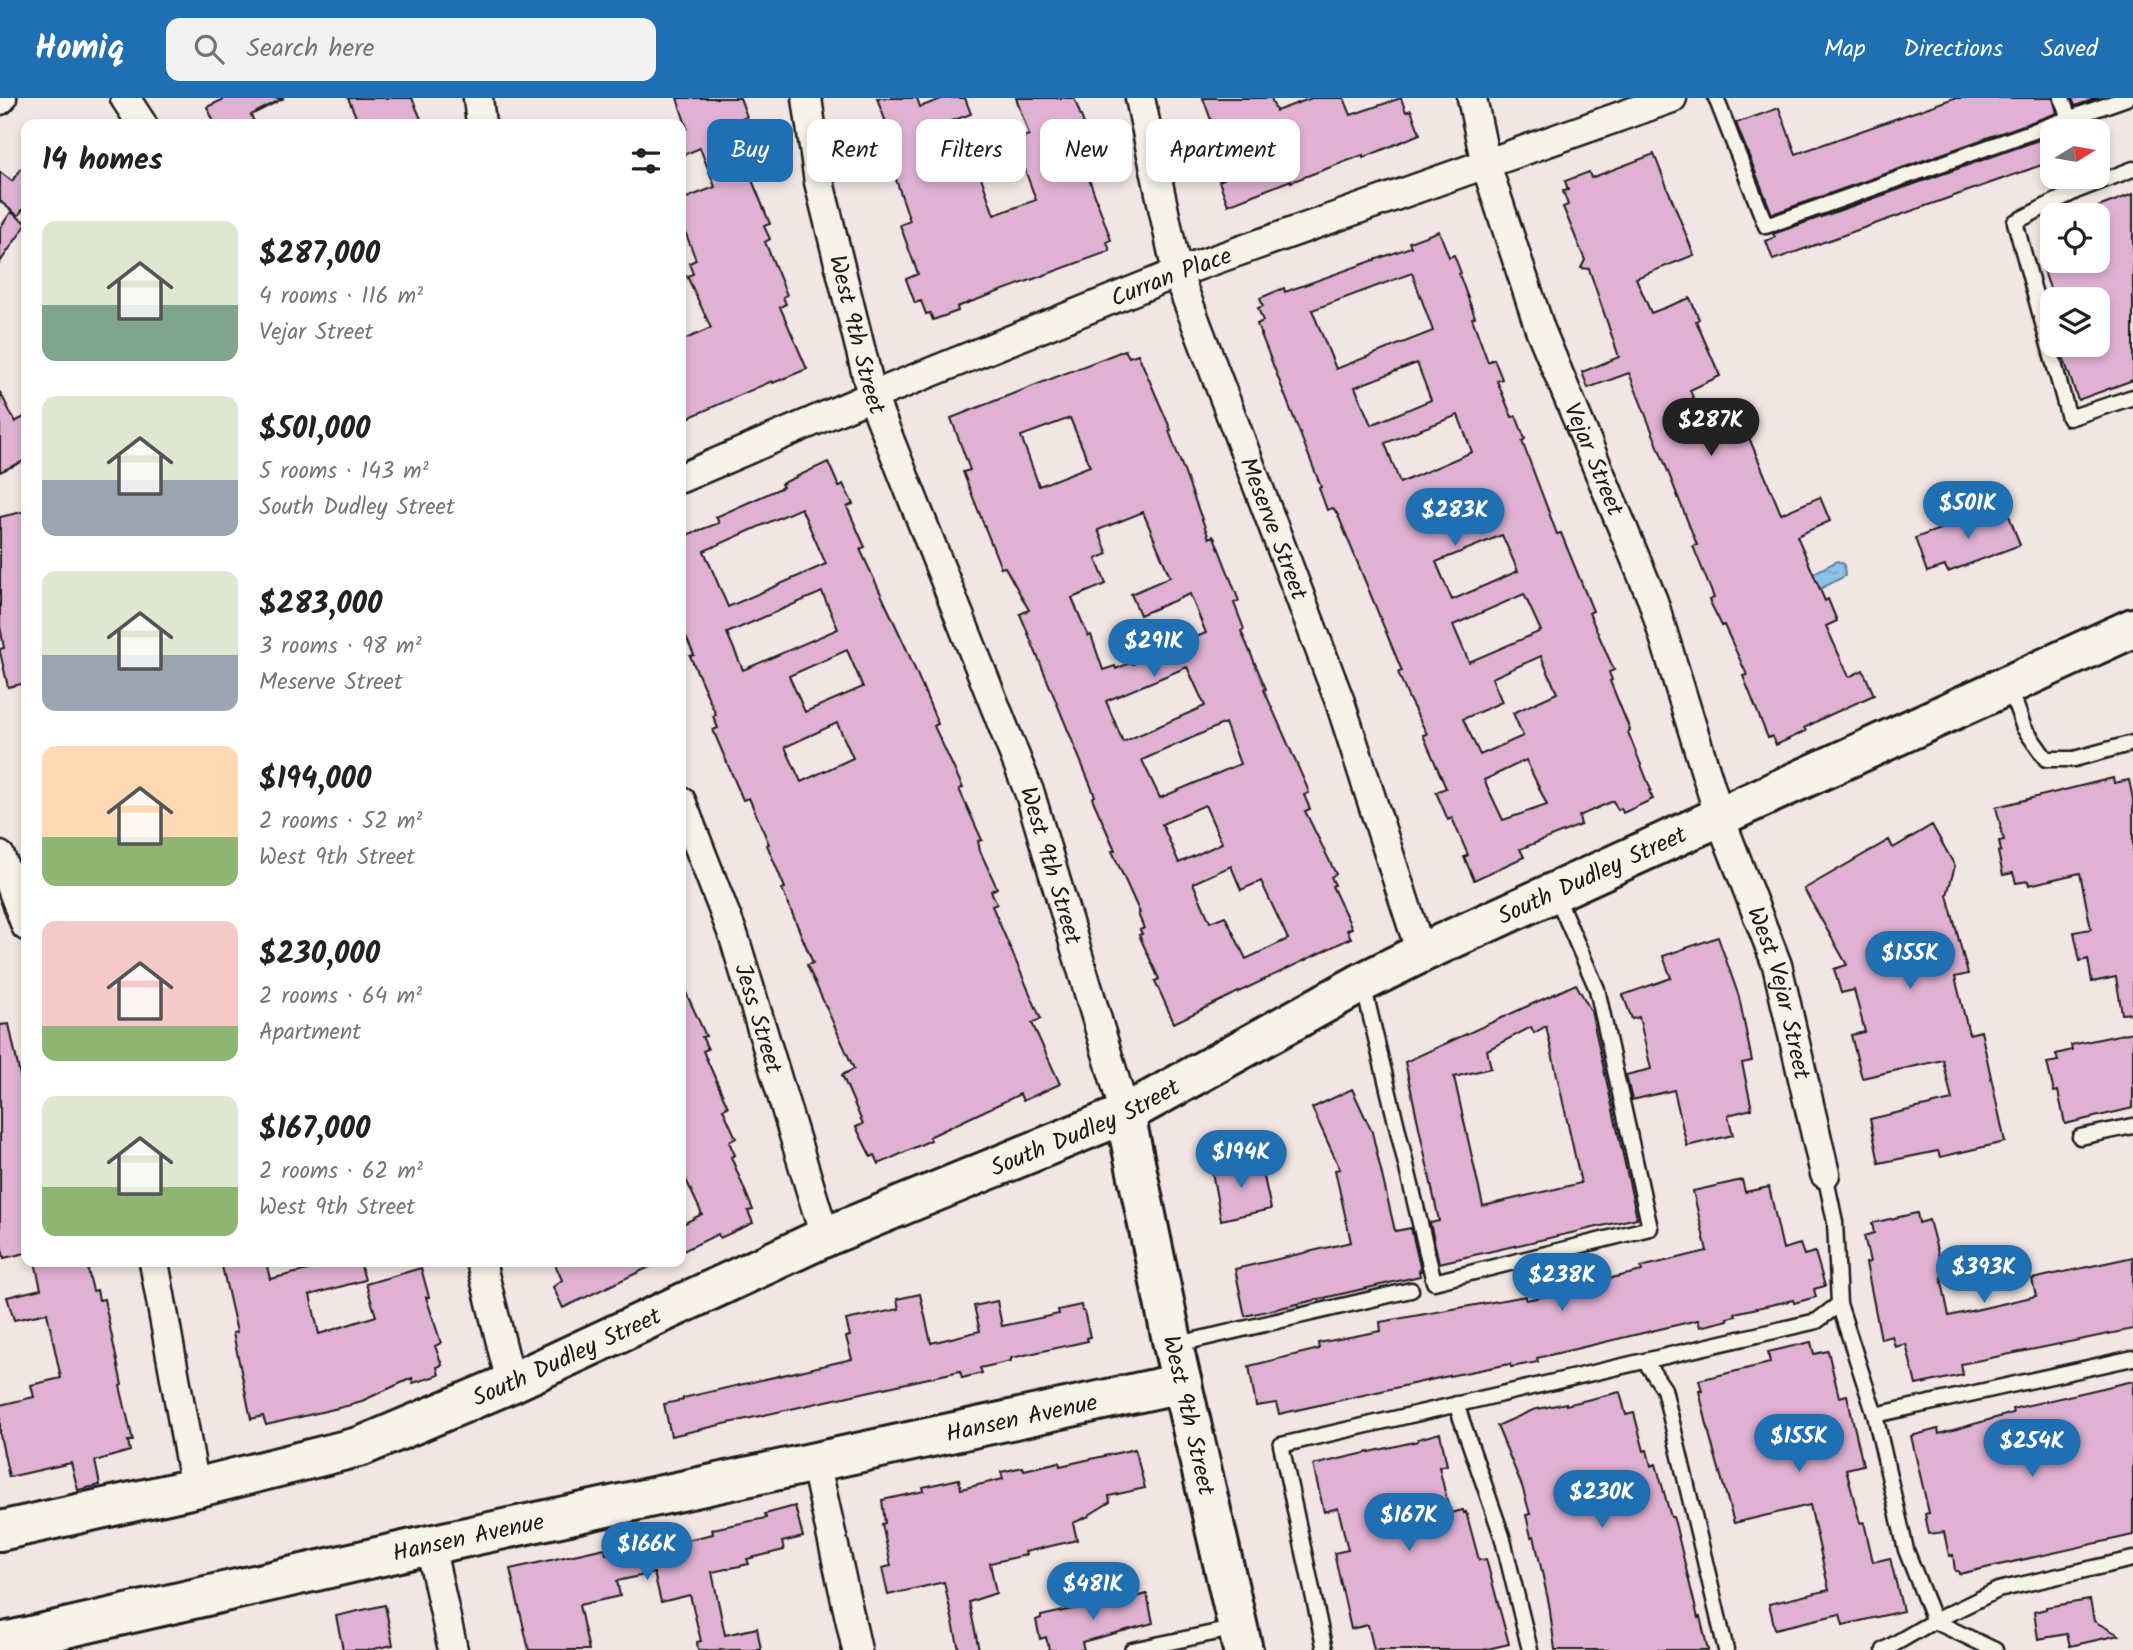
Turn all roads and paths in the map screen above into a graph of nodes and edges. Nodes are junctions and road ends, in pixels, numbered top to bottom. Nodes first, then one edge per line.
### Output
1 (125, 98) edge
2 (478, 98) edge
3 (807, 98) edge
4 (1140, 98) edge
5 (1472, 98) edge
6 (1672, 98) edge
7 (1716, 98) edge
8 (2062, 98) edge
9 (2127, 98) edge
10 (139, 119) edge
11 (480, 119) edge
12 (2069, 119) joint
13 (2040, 129) edge
14 (1486, 165) junction
15 (2133, 169) edge
16 (1177, 273) junction
17 (872, 396) junction
18 (2133, 397) edge
19 (686, 476) edge
20 (2133, 629) edge
21 (2008, 685) junction
22 (2133, 743) edge
23 (686, 814) edge
24 (1720, 818) junction
25 (0, 856) edge
26 (1555, 893) junction
27 (21, 913) edge
28 (1421, 953) junction
29 (1363, 982) junction
30 (1125, 1114) junction
31 (2133, 1126) edge
32 (2080, 1138) dead end
33 (1825, 1174) joint
34 (825, 1237) junction
35 (155, 1267) edge
36 (482, 1267) edge
37 (1411, 1290) dead end
38 (1839, 1304) junction
39 (1173, 1345) junction
40 (2133, 1359) edge
41 (1645, 1361) junction
42 (1182, 1382) junction
43 (511, 1383) junction
44 (1456, 1404) junction
45 (1875, 1415) junction
46 (815, 1461) junction
47 (195, 1488) junction
48 (0, 1531) edge
49 (430, 1545) junction
50 (2133, 1559) edge
51 (1934, 1621) junction
52 (1241, 1639) edge
53 (0, 1643) edge
54 (453, 1650) edge
55 (857, 1650) edge
56 (1132, 1650) edge
57 (1325, 1650) edge
58 (1530, 1650) edge
59 (1726, 1650) edge
60 (1884, 1650) edge
61 (1995, 1650) edge

1 - 10 street
2 - 11 street
3 - 17 street, West 9th Street
4 - 16 street, Meserve Street
5 - 14 street, Vejar Street
6 - 14 street, Curran Place
7 - 13 lane
8 - 12 lane
9 - 12 lane
14 - 16 street, Curran Place
14 - 24 street, Vejar Street
15 - 18 lane
16 - 17 street, Curran Place
16 - 28 street, Meserve Street
17 - 19 street, Curran Place
17 - 30 street, West 9th Street
20 - 21 street, South Dudley Street
21 - 22 lane
21 - 24 street, South Dudley Street
23 - 34 street, Jess Street
24 - 26 street, South Dudley Street
24 - 33 street, West Vejar Street
25 - 27 street
26 - 28 street, South Dudley Street
26 - 29 lane
28 - 29 street, South Dudley Street
29 - 30 street, South Dudley Street
30 - 34 street, South Dudley Street
30 - 39 street, West 9th Street
31 - 32 lane
33 - 38 lane
34 - 43 street, South Dudley Street
35 - 47 street
36 - 43 street
37 - 39 lane
38 - 41 lane
38 - 45 lane
39 - 42 street, West 9th Street
40 - 45 lane
41 - 44 lane
41 - 59 lane
42 - 46 street, Hansen Avenue
42 - 52 street, West 9th Street
43 - 47 street, South Dudley Street
44 - 57 lane
44 - 58 lane
45 - 51 lane
46 - 49 street, Hansen Avenue
46 - 55 street
47 - 48 street, South Dudley Street
49 - 53 street, Hansen Avenue
49 - 54 street
50 - 51 lane
51 - 60 lane
51 - 61 lane
52 - 56 lane

